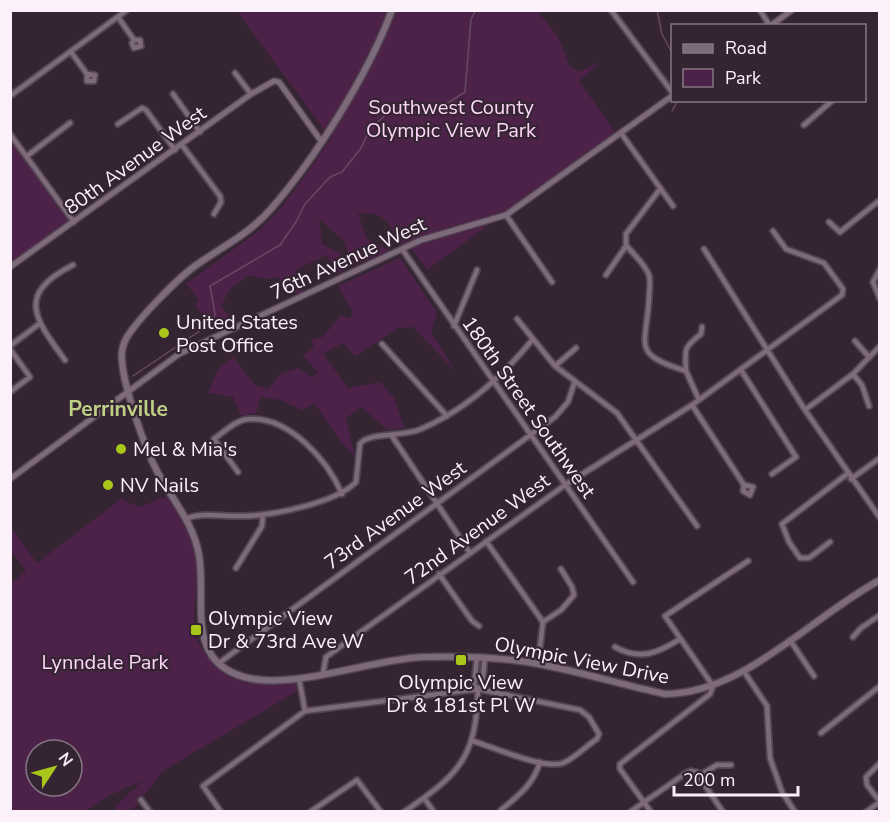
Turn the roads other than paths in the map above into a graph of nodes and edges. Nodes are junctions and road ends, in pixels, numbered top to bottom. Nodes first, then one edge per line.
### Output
1 (127, 10) edge
2 (392, 10) edge
3 (611, 10) edge
4 (760, 10) edge
5 (792, 10) edge
6 (118, 17) junction
7 (769, 24) edge
8 (773, 24) edge
9 (134, 40) dead end
10 (71, 51) junction
11 (235, 73) dead end
12 (87, 74) dead end
13 (250, 93) junction
14 (671, 93) edge
15 (173, 94) dead end
16 (671, 95) edge
17 (10, 96) edge
18 (831, 102) edge
19 (70, 123) dead end
20 (118, 124) dead end
21 (804, 125) dead end
22 (200, 132) junction
23 (621, 133) junction
24 (10, 134) edge
25 (321, 141) junction
26 (182, 145) junction
27 (175, 150) junction
28 (27, 156) junction
29 (660, 189) junction
30 (879, 200) edge
31 (673, 206) dead end
32 (214, 214) dead end
33 (506, 215) junction
34 (74, 222) junction
35 (829, 222) dead end
36 (773, 231) dead end
37 (626, 246) junction
38 (402, 249) junction
39 (704, 249) dead end
40 (73, 265) dead end
41 (10, 267) edge
42 (879, 269) edge
43 (477, 270) dead end
44 (606, 275) dead end
45 (552, 282) dead end
46 (879, 299) edge
47 (517, 319) dead end
48 (39, 324) junction
49 (454, 326) junction
50 (702, 327) dead end
51 (533, 339) junction
52 (855, 340) dead end
53 (382, 344) dead end
54 (879, 346) edge
55 (10, 348) edge
56 (576, 348) dead end
57 (767, 351) junction
58 (868, 357) junction
59 (65, 360) dead end
60 (555, 366) junction
61 (741, 370) junction
62 (686, 371) junction
63 (853, 374) junction
64 (575, 381) junction
65 (493, 383) junction
66 (129, 391) junction
67 (10, 392) edge
68 (699, 400) junction
69 (692, 405) junction
70 (869, 406) dead end
71 (805, 410) junction
72 (447, 416) junction
73 (531, 434) junction
74 (392, 436) junction
75 (637, 441) junction
76 (879, 458) edge
77 (237, 472) dead end
78 (772, 474) dead end
79 (847, 474) junction
80 (10, 479) edge
81 (851, 479) junction
82 (565, 485) junction
83 (744, 485) dead end
84 (342, 494) junction
85 (436, 503) junction
86 (263, 516) junction
87 (187, 518) junction
88 (879, 518) edge
89 (697, 526) dead end
90 (486, 541) junction
91 (830, 542) dead end
92 (470, 553) junction
93 (748, 561) dead end
94 (236, 568) dead end
95 (561, 569) dead end
96 (439, 574) junction
97 (879, 580) edge
98 (633, 582) dead end
99 (879, 615) edge
100 (543, 622) junction
101 (479, 626) dead end
102 (853, 637) dead end
103 (680, 639) junction
104 (790, 640) junction
105 (615, 647) dead end
106 (477, 657) junction
107 (485, 657) junction
108 (219, 663) junction
109 (538, 664) junction
110 (743, 670) junction
111 (323, 673) junction
112 (814, 676) dead end
113 (299, 678) junction
114 (713, 686) junction
115 (879, 686) edge
116 (477, 690) junction
117 (305, 711) junction
118 (821, 733) dead end
119 (473, 741) junction
120 (540, 762) junction
121 (879, 763) edge
122 (731, 765) dead end
123 (696, 772) junction
124 (424, 798) junction
125 (141, 800) dead end
126 (644, 802) junction
127 (879, 802) edge
128 (501, 810) dead end
129 (150, 812) edge
130 (221, 812) edge
131 (310, 812) edge
132 (381, 812) edge
133 (404, 812) edge
134 (434, 812) edge
135 (630, 812) edge
136 (651, 812) edge
137 (723, 812) edge
138 (795, 812) edge
139 (866, 812) edge

1 - 6 street
2 - 25 main road, Olympic View Drive
3 - 14 street
4 - 7 street
5 - 8 street
6 - 9 street
6 - 10 street
10 - 12 street
10 - 17 street
11 - 13 street
13 - 22 street, 80th Avenue West
13 - 25 street, 80th Avenue West
15 - 22 street
16 - 23 street, 76th Avenue West
18 - 21 street
19 - 28 street
20 - 27 street
22 - 26 street, 80th Avenue West
23 - 29 street
23 - 33 street, 76th Avenue West
24 - 28 street
25 - 66 main road, Olympic View Drive
26 - 27 street, 80th Avenue West
26 - 32 street
27 - 34 street, 80th Avenue West
28 - 34 street
29 - 31 street
29 - 37 street
30 - 35 street
33 - 38 street, 76th Avenue West
33 - 45 street
34 - 41 street, 80th Avenue West
36 - 57 street, 72nd Avenue West
37 - 44 street
37 - 62 street
38 - 49 street, 180th Street Southwest
38 - 66 street, 76th Avenue West
39 - 57 street
40 - 48 street
42 - 46 street
43 - 49 street
47 - 51 street
48 - 55 street
48 - 59 street
49 - 65 street, 180th Street Southwest
50 - 62 street
51 - 60 street
51 - 65 street
52 - 58 street
53 - 72 street
54 - 58 street
55 - 67 street
56 - 60 street
57 - 61 street, 72nd Avenue West
57 - 71 street
58 - 63 street
60 - 64 street
61 - 68 street, 72nd Avenue West
61 - 78 street
62 - 68 street
63 - 70 street
63 - 71 street
64 - 73 street, 73rd Avenue West
64 - 75 street
65 - 72 street
65 - 73 street, 180th Street Southwest
66 - 80 street, 76th Avenue West
66 - 87 main road, Olympic View Drive
68 - 69 street, 72nd Avenue West
69 - 75 street, 72nd Avenue West
69 - 83 street
71 - 79 street
72 - 74 street
73 - 82 street, 180th Street Southwest
73 - 85 street, 73rd Avenue West
74 - 84 street
74 - 85 street
75 - 82 street, 72nd Avenue West
75 - 89 street
76 - 81 street
77 - 84 street
79 - 81 street
79 - 91 street
81 - 88 street
82 - 90 street, 72nd Avenue West
82 - 98 street, 180th Street Southwest
84 - 86 street
85 - 92 street
85 - 108 street, 73rd Avenue West
86 - 87 street
86 - 94 street
87 - 108 main road, Olympic View Drive
90 - 92 street, 72nd Avenue West
90 - 100 street
92 - 96 street, 72nd Avenue West
93 - 103 street
95 - 100 street
96 - 101 street
96 - 111 street, 72nd Avenue West
97 - 104 main road, Olympic View Drive
99 - 102 street
100 - 109 street
103 - 105 street
103 - 114 street
104 - 110 main road, Olympic View Drive
104 - 112 street
106 - 107 main road, Olympic View Drive
106 - 111 main road, Olympic View Drive
106 - 116 street
107 - 109 main road, Olympic View Drive
107 - 116 street
108 - 113 main road, Olympic View Drive
109 - 114 main road, Olympic View Drive
110 - 114 main road, Olympic View Drive
110 - 138 street
111 - 113 main road, Olympic View Drive
113 - 117 street
114 - 126 street
115 - 118 street
116 - 117 street
116 - 119 street
116 - 120 street
117 - 130 street
119 - 120 street
119 - 124 street
120 - 128 street
121 - 127 street
122 - 123 street
123 - 126 street
123 - 137 street
124 - 133 street
124 - 134 street
125 - 129 street
126 - 135 street
126 - 136 street
127 - 139 street
131 - 132 street

